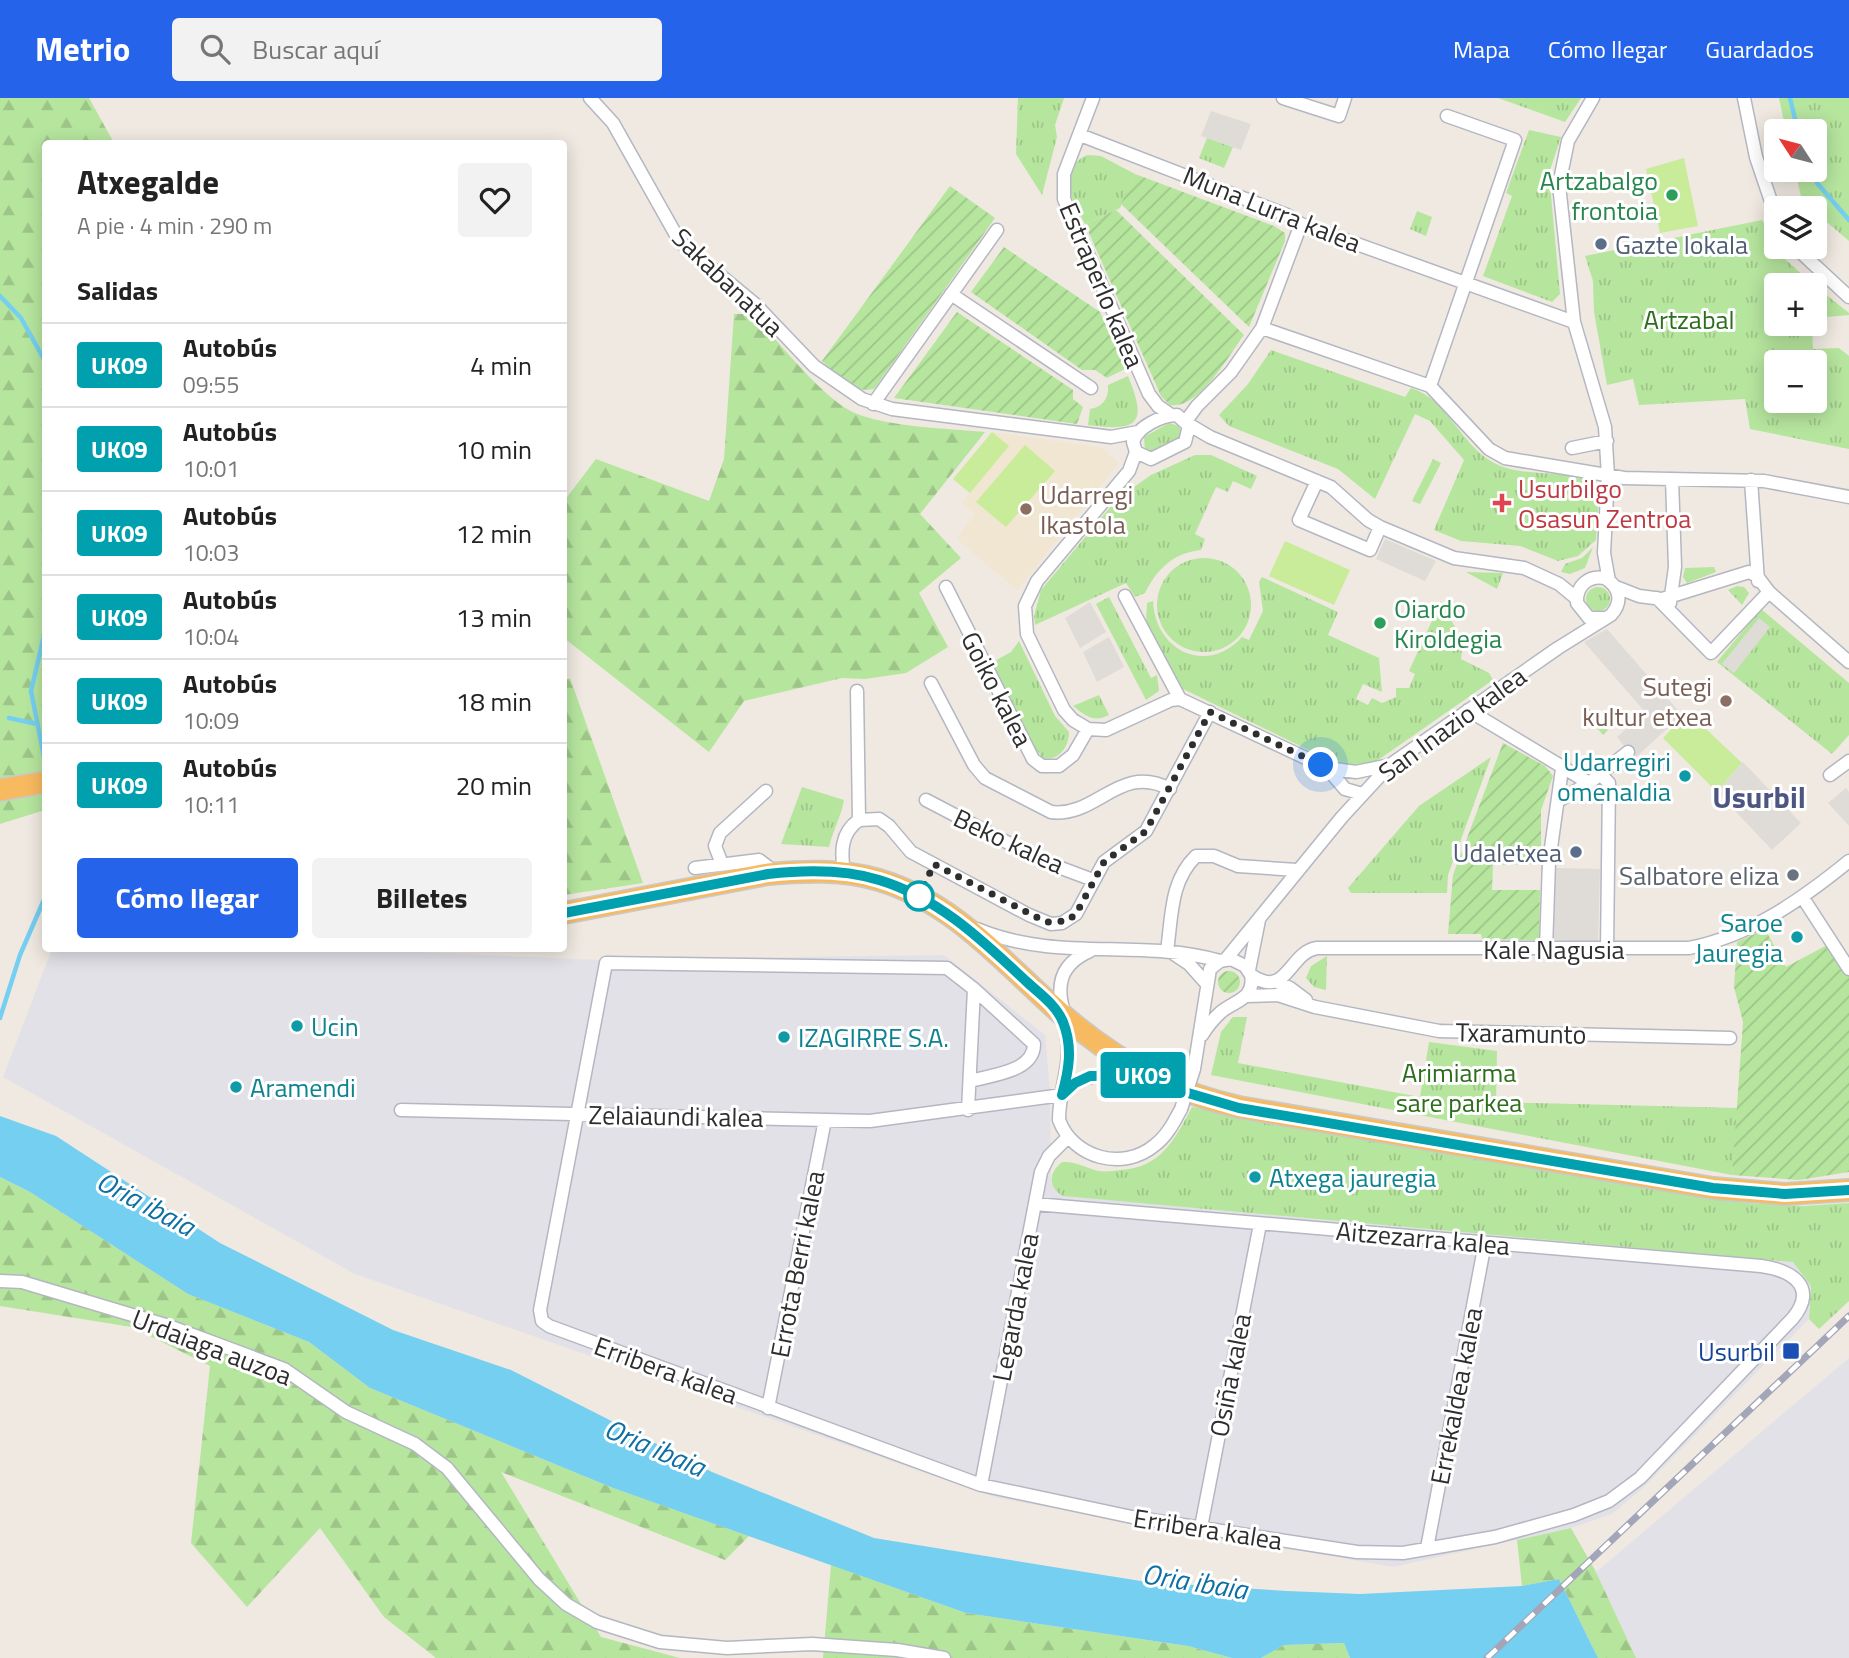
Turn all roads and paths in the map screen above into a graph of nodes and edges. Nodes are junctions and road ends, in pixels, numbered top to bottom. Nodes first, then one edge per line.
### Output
1 (590, 98) edge
2 (1093, 98) edge
3 (1283, 98) edge
4 (1345, 98) edge
5 (1593, 98) edge
6 (1744, 98) edge
7 (1447, 116) dead end
8 (1080, 135) junction
9 (1769, 196) edge
10 (1301, 224) junction
11 (996, 230) dead end
12 (1809, 259) edge
13 (1465, 282) junction
14 (951, 294) junction
15 (1849, 297) edge
16 (1574, 322) junction
17 (1262, 328) junction
18 (1430, 386) junction
19 (1091, 388) dead end
20 (1149, 394) junction
21 (873, 404) junction
22 (1171, 415) junction
23 (1187, 423) junction
24 (1140, 430) junction
25 (1111, 437) junction
26 (1218, 440) junction
27 (1606, 441) junction
28 (1180, 446) junction
29 (1572, 448) dead end
30 (1136, 451) junction
31 (1608, 476) junction
32 (1672, 479) junction
33 (1751, 480) junction
34 (1317, 481) junction
35 (1849, 497) edge
36 (1380, 527) junction
37 (1604, 544) junction
38 (1757, 576) junction
39 (1553, 580) junction
40 (1587, 580) junction
41 (1613, 584) junction
42 (946, 587) dead end
43 (1769, 592) junction
44 (1125, 596) dead end
45 (1577, 602) junction
46 (1667, 602) junction
47 (1757, 606) junction
48 (1605, 618) junction
49 (1558, 648) junction
50 (1849, 662) edge
51 (931, 683) dead end
52 (857, 691) dead end
53 (1180, 699) junction
54 (1468, 710) junction
55 (1210, 712) junction
56 (1088, 729) junction
57 (1628, 752) dead end
58 (1849, 761) edge
59 (1390, 765) junction
60 (1327, 768) junction
61 (1562, 769) junction
62 (1348, 772) junction
63 (1601, 775) junction
64 (1830, 775) dead end
65 (1338, 782) junction
66 (42, 783) edge
67 (1589, 783) junction
68 (1170, 789) junction
69 (0, 790) edge
70 (766, 791) dead end
71 (1362, 794) junction
72 (926, 800) dead end
73 (1558, 801) junction
74 (1342, 817) junction
75 (859, 820) junction
76 (1849, 861) edge
77 (722, 864) junction
78 (695, 868) dead end
79 (1297, 870) junction
80 (776, 873) junction
81 (844, 873) junction
82 (1093, 880) junction
83 (1803, 898) junction
84 (567, 912) edge
85 (1260, 917) junction
86 (958, 921) junction
87 (1671, 935) dead end
88 (1546, 949) junction
89 (1670, 949) junction
90 (1090, 950) junction
91 (1607, 950) junction
92 (1167, 951) junction
93 (1223, 960) junction
94 (1849, 969) edge
95 (1250, 973) junction
96 (1275, 981) junction
97 (1207, 986) junction
98 (974, 989) junction
99 (1247, 996) junction
100 (1231, 1005) junction
101 (1315, 1007) junction
102 (1062, 1014) junction
103 (1202, 1035) junction
104 (1730, 1038) dead end
105 (1146, 1075) junction
106 (970, 1082) junction
107 (1062, 1095) junction
108 (401, 1110) dead end
109 (968, 1110) junction
110 (575, 1114) junction
111 (825, 1120) junction
112 (1067, 1138) junction
113 (1849, 1190) edge
114 (1035, 1204) junction
115 (1260, 1224) junction
116 (1485, 1243) junction
117 (0, 1281) edge
118 (1801, 1290) joint
119 (768, 1408) junction
120 (981, 1485) junction
121 (1201, 1527) junction
122 (1427, 1548) junction
123 (944, 1658) edge

1 - 21 street, Sakabanatua
2 - 8 street, Estraperlo kalea
3 - 4 street
5 - 16 street
6 - 9 street
7 - 13 street
8 - 10 street, Muna Lurra kalea
8 - 20 street, Estraperlo kalea
10 - 13 street, Muna Lurra kalea
10 - 17 street
11 - 14 street
12 - 15 street
13 - 16 street, Muna Lurra kalea
13 - 18 street
14 - 19 street
14 - 21 street
16 - 27 street
17 - 18 street
17 - 23 street
18 - 31 street
20 - 22 street, Estraperlo kalea
20 - 24 street, Estraperlo kalea
21 - 25 street, Sakabanatua
22 - 23 street, Estraperlo kalea
22 - 24 street
23 - 26 street, Estraperlo kalea
23 - 28 street
24 - 25 street
24 - 30 street, Estraperlo kalea
25 - 30 street
26 - 28 street
26 - 34 street, Estraperlo kalea
27 - 29 street
27 - 31 street
28 - 30 street
30 - 56 street, Estraperlo kalea
31 - 32 street
31 - 37 street
32 - 33 street
32 - 46 street
33 - 35 street
33 - 38 street
34 - 36 street, Estraperlo kalea
34 - 36 street
36 - 39 street, Estraperlo kalea
37 - 40 street
37 - 41 street
38 - 43 street
38 - 46 street
38 - 47 street
39 - 40 street
39 - 45 street
40 - 41 street
40 - 45 street
41 - 46 street
41 - 48 street
42 - 56 street, Goiko kalea
43 - 47 street
43 - 50 street
44 - 53 street
45 - 48 street
45 - 49 street, San Inazio kalea
46 - 47 street
48 - 49 street, San Inazio kalea
49 - 54 street, San Inazio kalea
51 - 68 street
52 - 75 street
53 - 55 street
53 - 56 street
54 - 59 street, San Inazio kalea
54 - 61 street
55 - 60 street
55 - 68 street
57 - 63 street
58 - 64 street
59 - 62 street
59 - 71 street, San Inazio kalea
60 - 62 street
60 - 65 street
61 - 67 street
61 - 73 street
62 - 71 street
63 - 67 street
63 - 91 street
65 - 71 street
65 - 74 street
66 - 69 highway
67 - 73 street
68 - 82 street
70 - 77 street
71 - 74 street, San Inazio kalea
72 - 82 street, Beko kalea
73 - 88 street
74 - 79 street, San Inazio kalea
75 - 81 street
75 - 82 street
76 - 83 street, Kale Nagusia
77 - 78 street
77 - 80 street
79 - 85 street, San Inazio kalea
79 - 92 street
80 - 81 highway
80 - 84 highway
81 - 86 highway
83 - 89 street, Kale Nagusia
83 - 94 street
85 - 93 street, San Inazio kalea
85 - 95 street, San Inazio kalea
86 - 90 street
86 - 102 highway
87 - 89 street
88 - 91 street, Kale Nagusia
88 - 96 street, Kale Nagusia
89 - 91 street, Kale Nagusia
90 - 92 street
90 - 102 street
92 - 93 street
92 - 97 street
93 - 95 street
93 - 97 street
95 - 96 street
95 - 99 street
96 - 101 street, Txaramunto
97 - 100 street
97 - 103 street
98 - 106 street
98 - 106 street, Zelaiaundi kalea
98 - 110 street, Zelaiaundi kalea
99 - 100 street
99 - 101 street, Txaramunto
100 - 103 street
101 - 104 street, Txaramunto
102 - 105 highway
102 - 107 street
103 - 112 street, bridge
105 - 107 street
105 - 113 highway
106 - 109 street
107 - 109 street, Zelaiaundi kalea
107 - 112 street
108 - 110 street
109 - 111 street, Zelaiaundi kalea
110 - 111 street, Zelaiaundi kalea
110 - 119 street, Erribera kalea
111 - 119 street, Errota Berri kalea
112 - 114 street, Legarda kalea
114 - 115 street, Aitzezarra kalea
114 - 120 street, Legarda kalea
115 - 116 street, Aitzezarra kalea
115 - 121 street, Osiña kalea
116 - 118 street, Aitzezarra kalea
116 - 122 street, Errekaldea kalea
117 - 123 street, Urdaiaga auzoa
118 - 122 street, Erribera kalea
119 - 120 street, Erribera kalea
120 - 121 street, Erribera kalea
121 - 122 street, Erribera kalea

